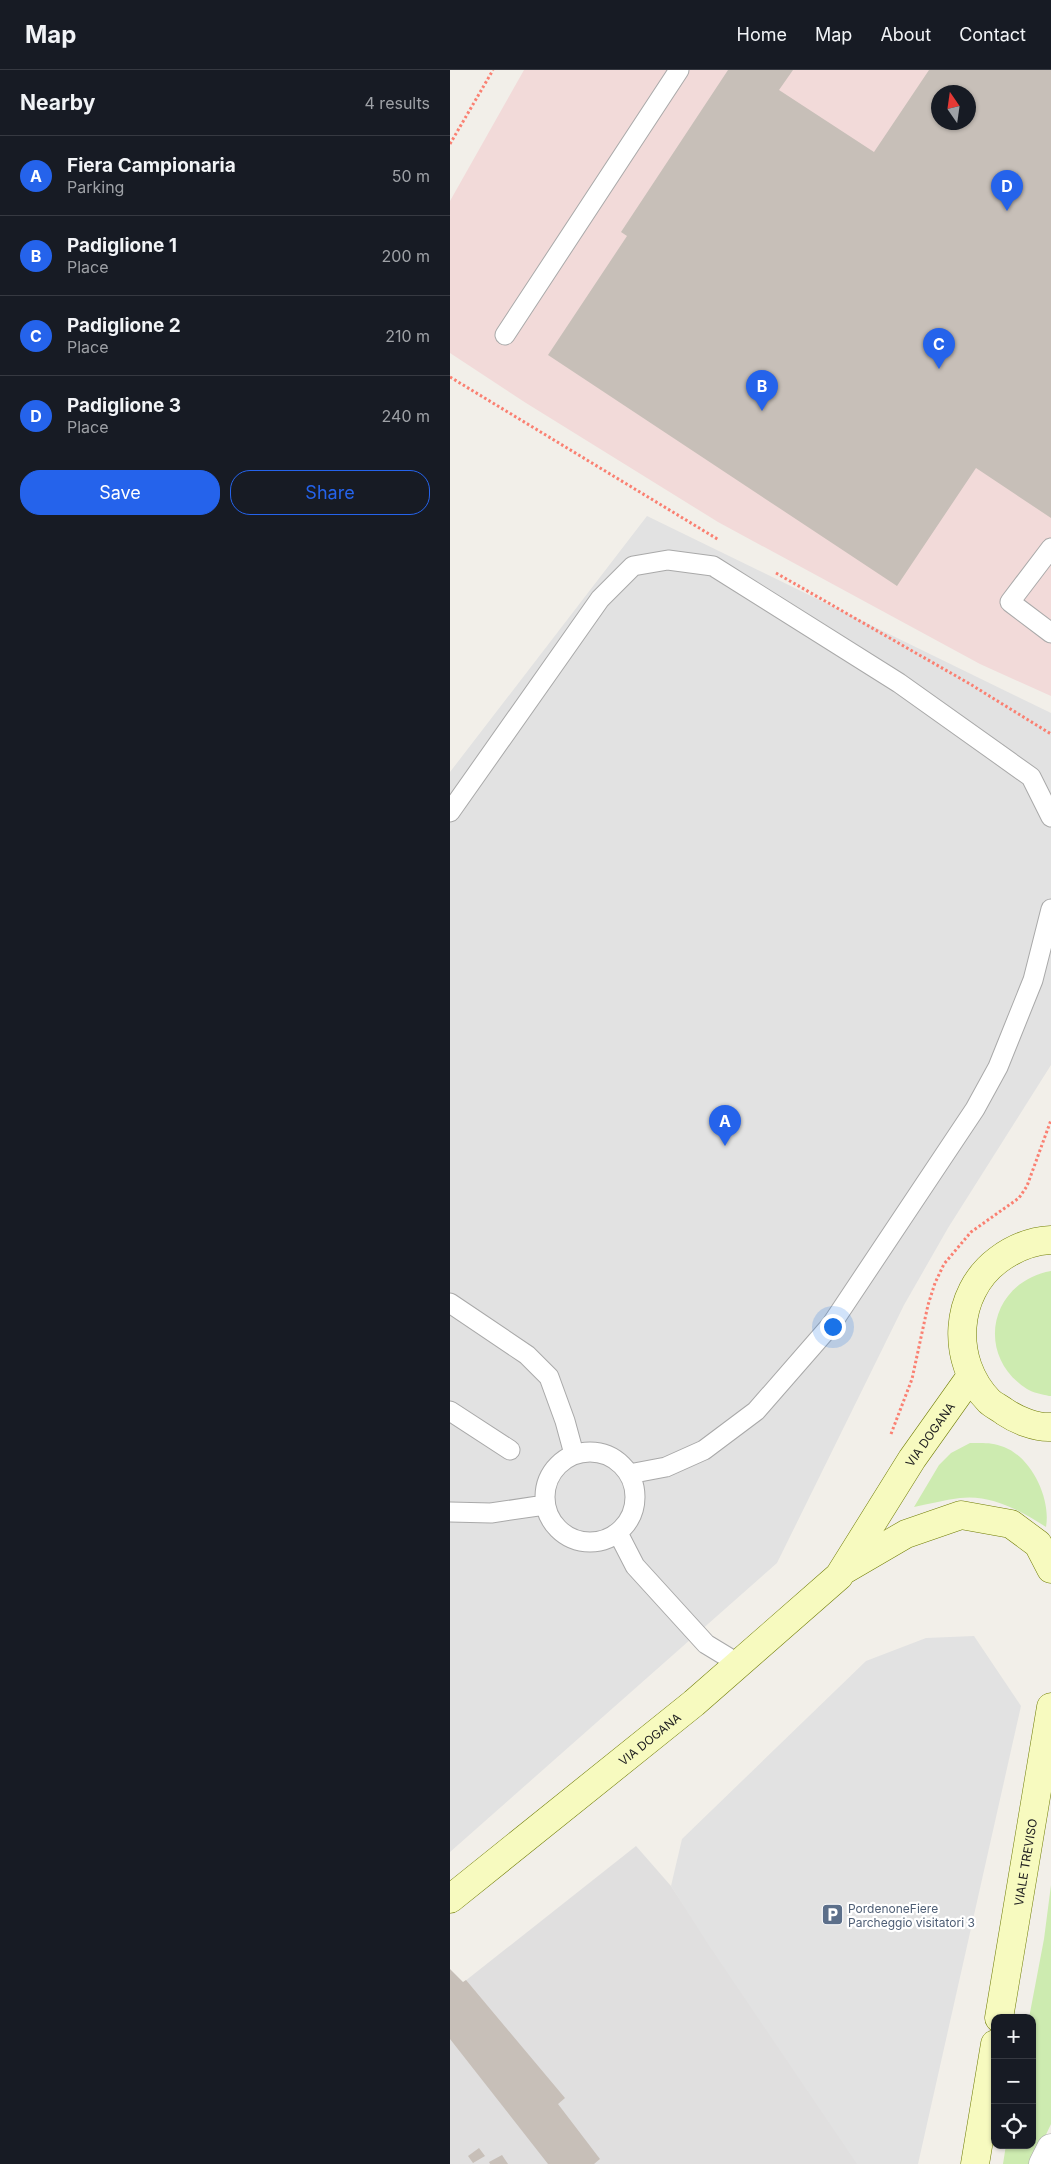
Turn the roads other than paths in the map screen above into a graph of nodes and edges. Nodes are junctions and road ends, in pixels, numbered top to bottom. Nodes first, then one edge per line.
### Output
1 (679, 70) edge
2 (505, 334) dead end
3 (1051, 548) edge
4 (1051, 633) edge
5 (450, 812) edge
6 (1051, 817) edge
7 (1051, 909) edge
8 (1051, 1240) edge
9 (450, 1303) edge
10 (971, 1376) junction
11 (450, 1411) edge
12 (1051, 1427) edge
13 (510, 1450) dead end
14 (574, 1454) junction
15 (629, 1474) junction
16 (545, 1505) junction
17 (450, 1512) edge
18 (618, 1533) junction
19 (1051, 1569) edge
20 (842, 1571) junction
21 (739, 1664) junction
22 (1051, 1707) edge
23 (450, 1899) edge
24 (1000, 2014) edge
25 (992, 2059) edge
26 (1051, 2148) edge
27 (975, 2164) edge
28 (1043, 2164) edge

1 - 2 lane
3 - 4 lane
5 - 6 lane
7 - 15 lane
8 - 10 street
9 - 14 lane
10 - 12 street
10 - 20 street, VIA DOGANA
11 - 13 lane
14 - 15 lane
14 - 16 lane
15 - 18 lane
16 - 17 lane
16 - 18 lane
18 - 21 lane
19 - 20 street, VIA DOGANA
20 - 21 street, VIA DOGANA
21 - 23 street, VIA DOGANA
22 - 24 street, VIALE TREVISO
25 - 27 street
26 - 28 street

